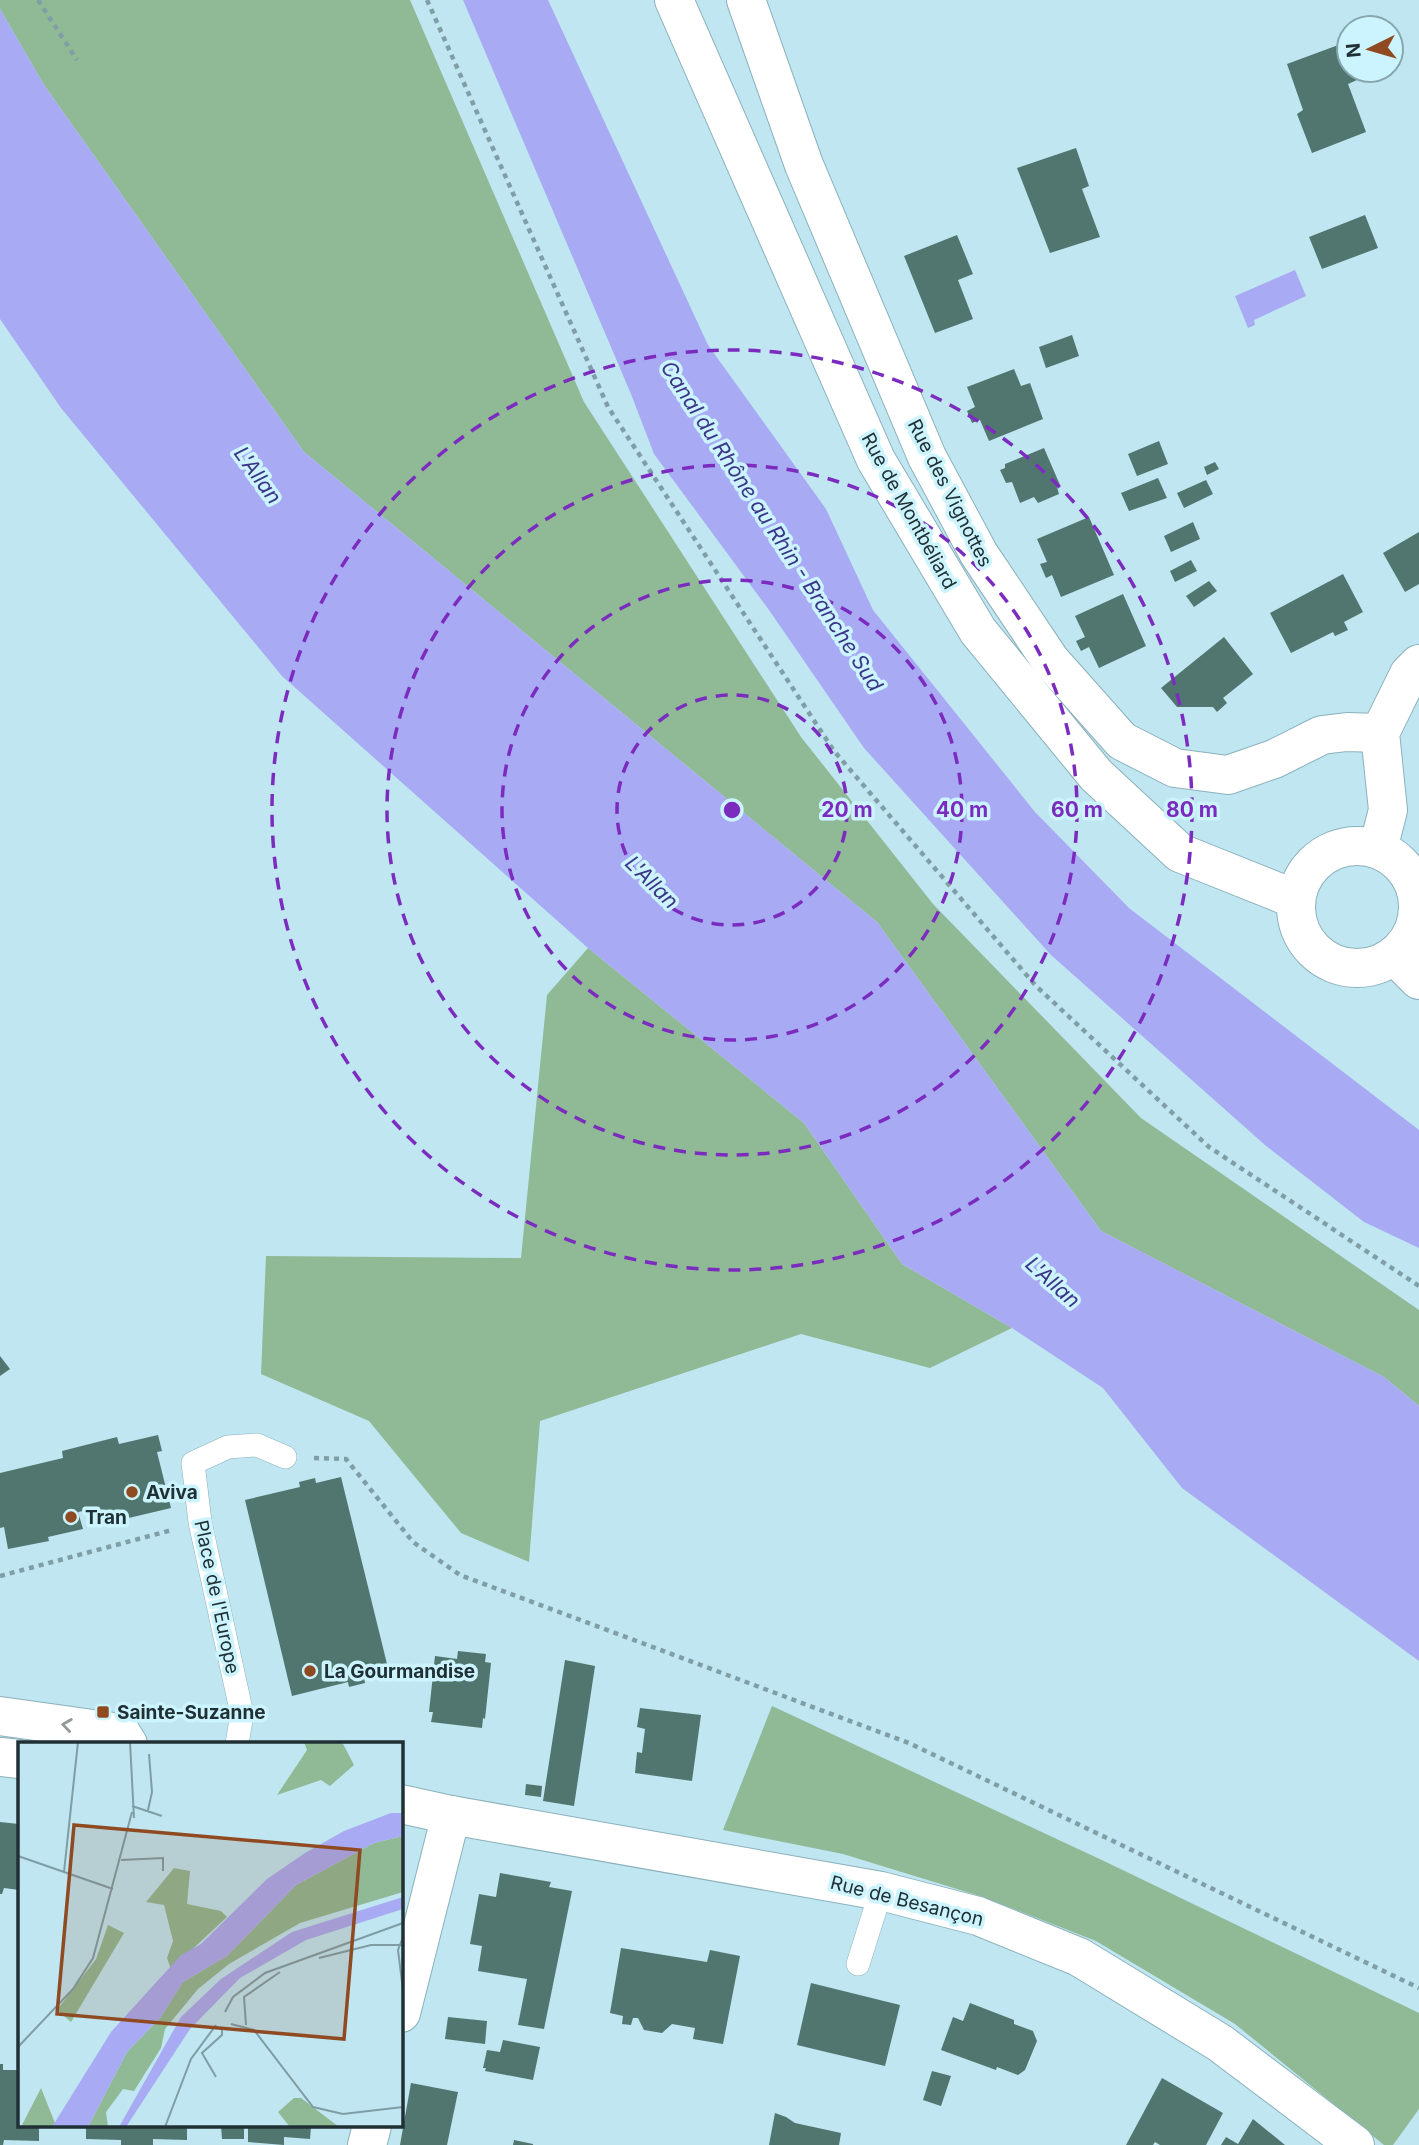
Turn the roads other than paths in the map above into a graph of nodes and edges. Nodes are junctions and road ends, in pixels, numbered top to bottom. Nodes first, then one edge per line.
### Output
1 (674, 0) edge
2 (746, 0) edge
3 (1419, 664) edge
4 (1380, 733) junction
5 (1378, 849) junction
6 (1296, 899) junction
7 (1419, 910) edge
8 (1407, 968) edge
9 (285, 1457) road end
10 (0, 1716) edge
11 (127, 1742) edge
12 (237, 1742) edge
13 (0, 1756) edge
14 (18, 1759) edge
15 (402, 1804) edge
16 (451, 1815) junction
17 (881, 1891) junction
18 (858, 1964) dead end
19 (402, 2009) edge
20 (1355, 2145) edge

1 - 6 main road, Rue de Montbéliard
2 - 4 main road, Rue des Vignottes
3 - 4 main road
4 - 5 main road
5 - 6 main road
5 - 7 main road
6 - 8 main road
7 - 8 main road
9 - 12 lane, Place de l'Europe
11 -> 10 main road
13 - 14 main road
15 - 16 main road, Rue de Besançon
16 - 17 main road, Rue de Besançon
16 - 19 main road
17 - 18 lane
17 - 20 main road, Rue de Besançon

